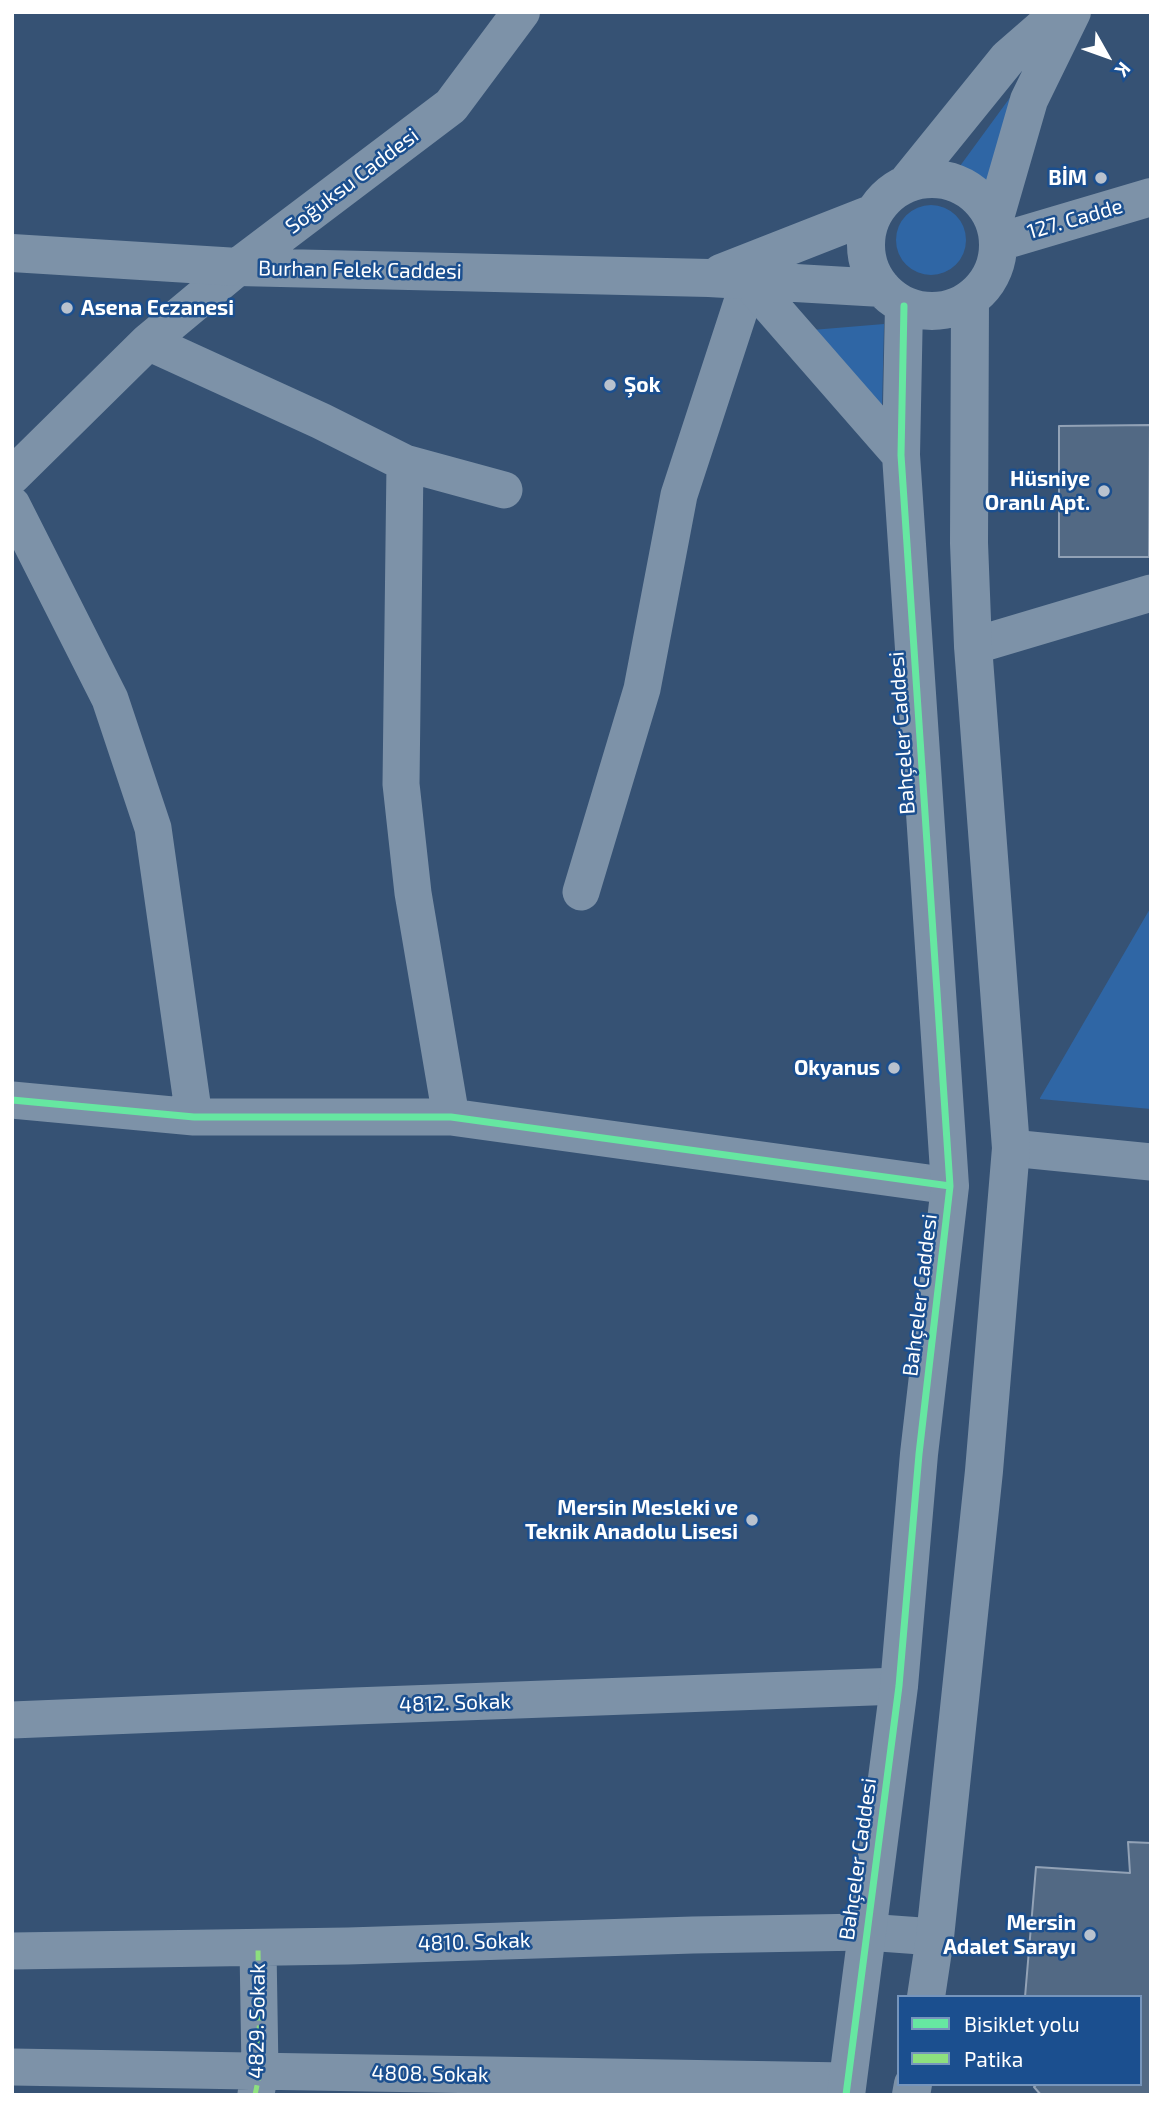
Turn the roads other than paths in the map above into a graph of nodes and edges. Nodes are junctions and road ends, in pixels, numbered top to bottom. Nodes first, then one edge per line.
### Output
1 (521, 12) edge
2 (1061, 12) edge
3 (1072, 12) edge
4 (906, 184) junction
5 (1151, 197) edge
6 (874, 213) junction
7 (996, 231) junction
8 (12, 253) edge
9 (238, 267) junction
10 (709, 278) junction
11 (749, 281) junction
12 (893, 297) junction
13 (970, 300) junction
14 (148, 342) junction
15 (901, 455) junction
16 (405, 463) junction
17 (12, 476) edge
18 (504, 490) dead end
19 (12, 505) edge
20 (1151, 593) edge
21 (973, 646) junction
22 (581, 892) dead end
23 (12, 1100) edge
24 (194, 1117) junction
25 (451, 1117) junction
26 (1011, 1148) junction
27 (1151, 1162) edge
28 (950, 1186) junction
29 (899, 1686) junction
30 (12, 1720) edge
31 (866, 1931) junction
32 (935, 1937) junction
33 (258, 1948) junction
34 (12, 1951) edge
35 (926, 1995) edge
36 (12, 2067) edge
37 (258, 2083) edge
38 (847, 2088) edge

1 - 9 street, Soğuksu Caddesi
2 - 4 street
3 - 7 street
4 - 6 street
4 - 7 street
5 - 7 street, 127. Cadde
6 - 10 street
6 - 12 street
7 - 13 street
8 - 9 street, Burhan Felek Caddesi
9 - 10 street, Burhan Felek Caddesi
9 - 14 street, Soğuksu Caddesi
10 - 11 street, Burhan Felek Caddesi
11 - 12 street, Burhan Felek Caddesi
11 - 15 street
11 - 22 street
12 - 13 street
12 - 15 street, Bahçeler Caddesi
13 - 21 street
14 - 16 street
14 - 17 street, Soğuksu Caddesi
15 - 28 street, Bahçeler Caddesi
16 - 18 street
16 - 25 street
19 - 24 street
20 - 21 street
21 - 26 street
23 - 24 street
24 - 25 street
25 - 28 street
26 - 27 street
26 - 32 street
28 - 29 street, Bahçeler Caddesi
29 - 30 street, 4812. Sokak
29 - 31 street, Bahçeler Caddesi
31 - 32 street, 4810. Sokak
31 - 33 street, 4810. Sokak
31 - 38 street, Bahçeler Caddesi
32 - 35 street
33 - 34 street, 4810. Sokak
33 - 37 street, 4829. Sokak
36 - 37 street, 4808. Sokak
37 - 38 street, 4808. Sokak

